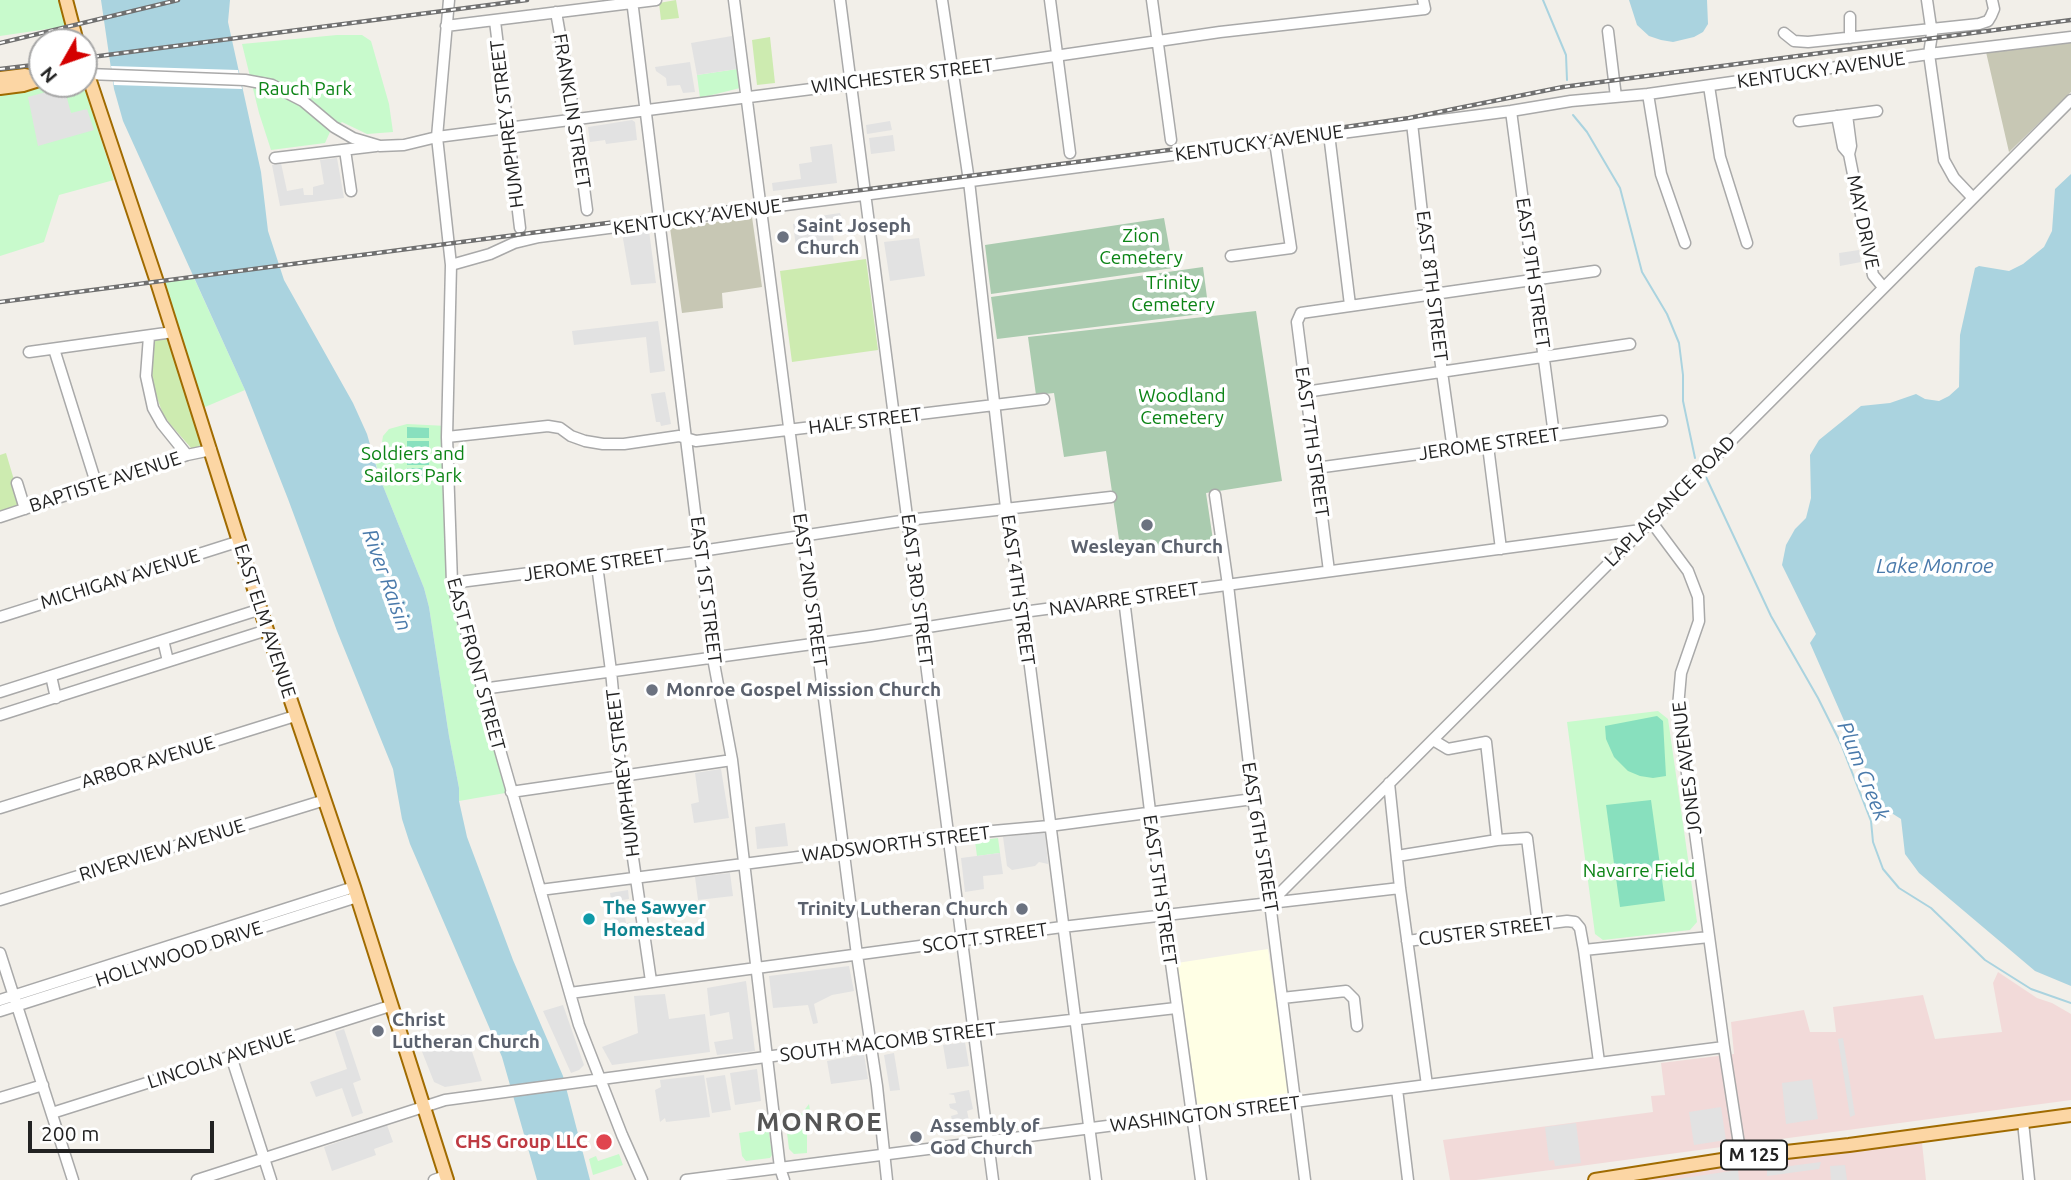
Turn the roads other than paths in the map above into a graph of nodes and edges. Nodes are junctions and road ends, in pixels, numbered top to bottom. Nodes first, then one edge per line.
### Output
1 (66, 0) edge
2 (449, 0) edge
3 (656, 0) edge
4 (734, 0) edge
5 (840, 0) edge
6 (942, 0) edge
7 (1050, 0) edge
8 (1152, 0) edge
9 (1927, 0) edge
10 (1992, 0) edge
11 (632, 1) edge
12 (1424, 5) edge
13 (556, 12) junction
14 (1850, 17) dead end
15 (495, 21) junction
16 (446, 26) junction
17 (73, 28) edge
18 (1932, 29) junction
19 (1608, 31) dead end
20 (1784, 33) dead end
21 (2071, 37) edge
22 (1850, 38) junction
23 (1156, 41) junction
24 (1930, 54) junction
25 (1056, 56) junction
26 (952, 71) junction
27 (98, 74) edge
28 (28, 76) edge
29 (0, 78) edge
30 (28, 83) edge
31 (852, 83) junction
32 (1709, 86) junction
33 (0, 88) edge
34 (1648, 94) junction
35 (747, 96) junction
36 (1616, 97) junction
37 (94, 98) edge
38 (2071, 100) edge
39 (645, 111) junction
40 (1511, 111) junction
41 (1877, 111) dead end
42 (1842, 115) junction
43 (575, 120) junction
44 (1799, 121) dead end
45 (1412, 123) junction
46 (506, 129) junction
47 (1329, 134) junction
48 (437, 137) junction
49 (1171, 140) dead end
50 (1275, 142) junction
51 (380, 146) junction
52 (345, 149) junction
53 (1070, 153) dead end
54 (275, 158) dead end
55 (969, 181) junction
56 (351, 191) dead end
57 (865, 195) junction
58 (1972, 197) junction
59 (762, 208) junction
60 (587, 210) dead end
61 (660, 222) junction
62 (520, 228) dead end
63 (1685, 243) dead end
64 (1747, 243) dead end
65 (1231, 256) dead end
66 (451, 265) junction
67 (1595, 271) dead end
68 (1534, 280) junction
69 (1883, 287) junction
70 (1431, 294) junction
71 (1350, 305) junction
72 (173, 332) junction
73 (149, 336) junction
74 (1630, 344) dead end
75 (54, 349) junction
76 (29, 352) dead end
77 (1544, 356) junction
78 (1442, 372) junction
79 (1305, 391) junction
80 (1044, 399) dead end
81 (996, 405) junction
82 (894, 416) junction
83 (1662, 421) dead end
84 (788, 431) junction
85 (1554, 435) junction
86 (447, 437) junction
87 (687, 439) junction
88 (1488, 446) junction
89 (211, 450) junction
90 (1453, 450) junction
91 (187, 455) junction
92 (1315, 468) junction
93 (17, 483) dead end
94 (97, 486) junction
95 (1215, 495) dead end
96 (1111, 497) dead end
97 (1006, 508) junction
98 (25, 509) junction
99 (0, 517) edge
100 (908, 520) junction
101 (1650, 520) junction
102 (1641, 530) junction
103 (802, 536) junction
104 (240, 541) junction
105 (1501, 549) junction
106 (701, 551) junction
107 (597, 565) junction
108 (1329, 571) junction
109 (452, 583) junction
110 (1228, 585) junction
111 (1124, 599) junction
112 (261, 609) junction
113 (1023, 612) junction
114 (0, 617) edge
115 (921, 627) junction
116 (267, 629) junction
117 (163, 640) junction
118 (818, 643) junction
119 (713, 657) junction
120 (168, 661) junction
121 (611, 671) junction
122 (51, 676) junction
123 (482, 689) junction
124 (0, 692) edge
125 (56, 698) junction
126 (0, 715) edge
127 (295, 716) junction
128 (1433, 740) junction
129 (732, 760) junction
130 (621, 776) junction
131 (1389, 783) junction
132 (511, 792) junction
133 (1252, 799) junction
134 (324, 800) junction
135 (0, 808) edge
136 (1150, 811) junction
137 (1049, 826) junction
138 (948, 835) junction
139 (1497, 840) junction
140 (845, 851) junction
141 (1397, 856) junction
142 (744, 863) junction
143 (635, 878) junction
144 (1400, 888) junction
145 (540, 890) junction
146 (356, 892) junction
147 (0, 900) edge
148 (1270, 903) junction
149 (1164, 916) junction
150 (1538, 925) junction
151 (1062, 927) junction
152 (1709, 937) junction
153 (962, 940) junction
154 (1407, 941) junction
155 (1584, 950) junction
156 (0, 953) edge
157 (857, 955) junction
158 (756, 967) junction
159 (651, 981) junction
160 (570, 993) junction
161 (1282, 998) junction
162 (0, 1000) edge
163 (16, 1000) junction
164 (390, 1006) junction
165 (1176, 1007) junction
166 (0, 1011) edge
167 (1076, 1020) junction
168 (1357, 1026) dead end
169 (973, 1031) junction
170 (870, 1044) junction
171 (1724, 1047) junction
172 (231, 1056) junction
173 (768, 1057) junction
174 (1599, 1062) junction
175 (600, 1081) junction
176 (43, 1085) junction
177 (1427, 1085) junction
178 (1396, 1089) junction
179 (0, 1098) edge
180 (1295, 1102) junction
181 (423, 1108) junction
182 (52, 1113) junction
183 (2071, 1115) edge
184 (1192, 1116) junction
185 (2023, 1122) junction
186 (1090, 1129) junction
187 (988, 1141) junction
188 (883, 1154) junction
189 (1741, 1157) junction
190 (264, 1159) junction
191 (780, 1168) junction
192 (442, 1179) edge
193 (73, 1180) edge
194 (197, 1180) edge
195 (271, 1180) edge
196 (642, 1180) edge
197 (686, 1180) edge
198 (783, 1180) edge
199 (887, 1180) edge
200 (993, 1180) edge
201 (1096, 1180) edge
202 (1201, 1180) edge
203 (1305, 1180) edge
204 (1408, 1180) edge
205 (1595, 1180) edge
206 (2029, 1180) edge

1 - 17 main road
2 - 16 street, EAST FRONT STREET
3 - 11 street
4 - 35 street, EAST 2ND STREET
5 - 31 street, EAST 3RD STREET
6 - 26 street, EAST 4TH STREET
7 - 25 street
8 - 23 street
9 - 18 street
10 - 18 street
11 - 13 street
11 - 39 street, EAST 1ST STREET
12 - 23 street, WINCHESTER STREET
13 - 15 street
13 - 43 street, FRANKLIN STREET
14 - 22 street
15 - 16 street
15 - 46 street, HUMPHREY STREET
16 - 48 street, EAST FRONT STREET
18 - 22 street
18 - 24 street
19 - 36 street
20 - 22 street
21 - 24 street, KENTUCKY AVENUE
23 - 25 street, WINCHESTER STREET
23 - 49 street
24 - 32 street, KENTUCKY AVENUE
24 - 58 street
25 - 26 street, WINCHESTER STREET
25 - 53 street
26 - 31 street, WINCHESTER STREET
26 - 55 street, EAST 4TH STREET
27 - 51 street, WINCHESTER STREET
28 - 29 main road
30 - 33 main road
31 - 35 street, WINCHESTER STREET
31 - 57 street, EAST 3RD STREET
32 - 34 street, KENTUCKY AVENUE
32 - 64 street
34 - 36 street, KENTUCKY AVENUE
34 - 63 street
35 - 39 street, WINCHESTER STREET
35 - 59 street, EAST 2ND STREET
36 - 40 street, KENTUCKY AVENUE
37 - 72 main road, EAST ELM AVENUE
38 - 58 street, LAPLAISANCE ROAD
39 - 43 street, WINCHESTER STREET
39 - 61 street, EAST 1ST STREET
40 - 45 street, KENTUCKY AVENUE
40 - 68 street, EAST 9TH STREET
41 - 42 street
42 - 44 street
42 - 69 street, MAY DRIVE
43 - 46 street, WINCHESTER STREET
43 - 60 street, FRANKLIN STREET
45 - 47 street, KENTUCKY AVENUE
45 - 70 street, EAST 8TH STREET
46 - 48 street, WINCHESTER STREET
46 - 62 street, HUMPHREY STREET
47 - 50 street, KENTUCKY AVENUE
47 - 71 street
48 - 51 street, WINCHESTER STREET
48 - 66 street, EAST FRONT STREET
50 - 55 street, KENTUCKY AVENUE
50 - 65 street
51 - 52 street, WINCHESTER STREET
52 - 54 street, WINCHESTER STREET
52 - 56 street
55 - 57 street, KENTUCKY AVENUE
55 - 81 street, EAST 4TH STREET
57 - 59 street, KENTUCKY AVENUE
57 - 82 street, EAST 3RD STREET
58 - 69 street, LAPLAISANCE ROAD
59 - 61 street, KENTUCKY AVENUE
59 - 84 street, EAST 2ND STREET
61 - 66 street, KENTUCKY AVENUE
61 - 87 street, EAST 1ST STREET
66 - 86 street, EAST FRONT STREET
67 - 68 street
68 - 70 street
68 - 77 street, EAST 9TH STREET
69 - 101 street, LAPLAISANCE ROAD
70 - 71 street
70 - 78 street, EAST 8TH STREET
71 - 79 street, EAST 7TH STREET
72 - 73 street
72 - 89 main road, EAST ELM AVENUE
73 - 75 street
73 - 91 street
74 - 77 street
75 - 76 street
75 - 94 street
77 - 78 street
77 - 85 street, EAST 9TH STREET
78 - 79 street
78 - 90 street, EAST 8TH STREET
79 - 92 street, EAST 7TH STREET
80 - 81 street, HALF STREET
81 - 82 street, HALF STREET
81 - 97 street, EAST 4TH STREET
82 - 84 street, HALF STREET
82 - 100 street, EAST 3RD STREET
83 - 85 street, JEROME STREET
84 - 87 street, HALF STREET
84 - 103 street, EAST 2ND STREET
85 - 88 street, JEROME STREET
86 - 87 street, HALF STREET
86 - 109 street, EAST FRONT STREET
87 - 106 street, EAST 1ST STREET
88 - 90 street, JEROME STREET
88 - 105 street
89 - 91 street, BAPTISTE AVENUE
89 - 104 main road, EAST ELM AVENUE
90 - 92 street, JEROME STREET
91 - 94 street, BAPTISTE AVENUE
92 - 108 street, EAST 7TH STREET
93 - 98 street
94 - 98 street, BAPTISTE AVENUE
95 - 110 street, EAST 6TH STREET
96 - 97 street, JEROME STREET
97 - 100 street, JEROME STREET
97 - 113 street, EAST 4TH STREET
98 - 99 street, BAPTISTE AVENUE
100 - 103 street, JEROME STREET
100 - 115 street, EAST 3RD STREET
101 - 102 street, LAPLAISANCE ROAD
101 - 152 street, JONES AVENUE
102 - 105 street, NAVARRE STREET
102 - 128 street, LAPLAISANCE ROAD
103 - 106 street, JEROME STREET
103 - 118 street, EAST 2ND STREET
104 - 112 main road, EAST ELM AVENUE
104 - 114 street, MICHIGAN AVENUE
105 - 108 street, NAVARRE STREET
106 - 107 street, JEROME STREET
106 - 119 street, EAST 1ST STREET
107 - 109 street, JEROME STREET
107 - 121 street, HUMPHREY STREET
108 - 110 street, NAVARRE STREET
109 - 123 street, EAST FRONT STREET
110 - 111 street, NAVARRE STREET
110 - 133 street, EAST 6TH STREET
111 - 113 street, NAVARRE STREET
111 - 136 street, EAST 5TH STREET
112 - 116 main road, EAST ELM AVENUE
112 - 117 street
113 - 115 street, NAVARRE STREET
113 - 137 street, EAST 4TH STREET
115 - 118 street, NAVARRE STREET
115 - 138 street, EAST 3RD STREET
116 - 120 street
116 - 127 main road, EAST ELM AVENUE
117 - 120 street
117 - 122 street
118 - 119 street, NAVARRE STREET
118 - 140 street, EAST 2ND STREET
119 - 121 street, NAVARRE STREET
119 - 129 street, EAST 1ST STREET
120 - 125 street
121 - 123 street, NAVARRE STREET
121 - 130 street, HUMPHREY STREET
122 - 124 street
122 - 125 street
123 - 132 street, EAST FRONT STREET
125 - 126 street
127 - 134 main road, EAST ELM AVENUE
127 - 135 street, ARBOR AVENUE
128 - 131 street, LAPLAISANCE ROAD
128 - 139 street
129 - 130 street
129 - 142 street, EAST 1ST STREET
130 - 132 street
130 - 143 street, HUMPHREY STREET
131 - 141 street
131 - 148 street, LAPLAISANCE ROAD
132 - 145 street, EAST FRONT STREET
133 - 136 street, WADSWORTH STREET
133 - 148 street, EAST 6TH STREET
134 - 146 main road, EAST ELM AVENUE
134 - 147 street, RIVERVIEW AVENUE
136 - 137 street, WADSWORTH STREET
136 - 149 street, EAST 5TH STREET
137 - 138 street, WADSWORTH STREET
137 - 151 street, EAST 4TH STREET
138 - 140 street, WADSWORTH STREET
138 - 153 street, EAST 3RD STREET
139 - 141 street
139 - 150 street
140 - 142 street, WADSWORTH STREET
140 - 157 street, EAST 2ND STREET
141 - 144 street
142 - 143 street, WADSWORTH STREET
142 - 158 street, EAST 1ST STREET
143 - 145 street, WADSWORTH STREET
143 - 159 street, HUMPHREY STREET
144 - 148 street, SCOTT STREET
144 - 154 street
145 - 160 street, EAST FRONT STREET
146 - 163 street, HOLLYWOOD DRIVE
146 - 164 main road, EAST ELM AVENUE
148 - 149 street, SCOTT STREET
148 - 161 street, EAST 6TH STREET
149 - 151 street, SCOTT STREET
149 - 165 street, EAST 5TH STREET
150 - 154 street, CUSTER STREET
150 - 155 street, CUSTER STREET
151 - 153 street, SCOTT STREET
151 - 167 street, EAST 4TH STREET
152 - 155 street
152 - 171 street, JONES AVENUE
153 - 157 street, SCOTT STREET
153 - 169 street, EAST 3RD STREET
154 - 177 street
155 - 174 street
156 - 163 street
157 - 158 street, SCOTT STREET
157 - 170 street, EAST 2ND STREET
158 - 159 street, SCOTT STREET
158 - 173 street, EAST 1ST STREET
159 - 160 street, SCOTT STREET
160 - 175 street, EAST FRONT STREET
161 - 168 street
161 - 180 street, EAST 6TH STREET
162 - 163 street, HOLLYWOOD DRIVE
163 - 166 street, HOLLYWOOD DRIVE
163 - 176 street
164 - 172 street, LINCOLN AVENUE
164 - 181 main road, EAST ELM AVENUE
165 - 167 street, SOUTH MACOMB STREET
165 - 184 street, EAST 5TH STREET
167 - 169 street, SOUTH MACOMB STREET
167 - 186 street, EAST 4TH STREET
169 - 170 street, SOUTH MACOMB STREET
169 - 187 street, EAST 3RD STREET
170 - 173 street, SOUTH MACOMB STREET
170 - 188 street, EAST 2ND STREET
171 - 174 street, WASHINGTON STREET
171 - 189 street, JONES AVENUE
172 - 182 street, LINCOLN AVENUE
172 - 190 street
173 - 175 street, SOUTH MACOMB STREET
173 - 191 street, EAST 1ST STREET
174 - 177 street, WASHINGTON STREET
175 - 181 street, SOUTH MACOMB STREET
175 - 196 street, EAST FRONT STREET
176 - 179 street
176 - 182 street
177 - 178 street, WASHINGTON STREET
178 - 180 street, WASHINGTON STREET
178 - 204 street
180 - 184 street, WASHINGTON STREET
180 - 203 street, EAST 6TH STREET
181 - 190 street, SOUTH MACOMB STREET
181 - 192 main road, EAST ELM AVENUE
182 - 193 street
183 - 185 main road, M 125
184 - 186 street, WASHINGTON STREET
184 - 202 street, EAST 5TH STREET
185 - 189 main road, M 125
185 - 206 street
186 - 187 street, WASHINGTON STREET
186 - 201 street, EAST 4TH STREET
187 - 188 street, WASHINGTON STREET
187 - 200 street, EAST 3RD STREET
188 - 191 street, WASHINGTON STREET
188 - 199 street, EAST 2ND STREET
189 - 205 main road, M 125
190 - 194 street, SOUTH MACOMB STREET
190 - 195 street
191 - 197 street, WASHINGTON STREET
191 - 198 street, EAST 1ST STREET

